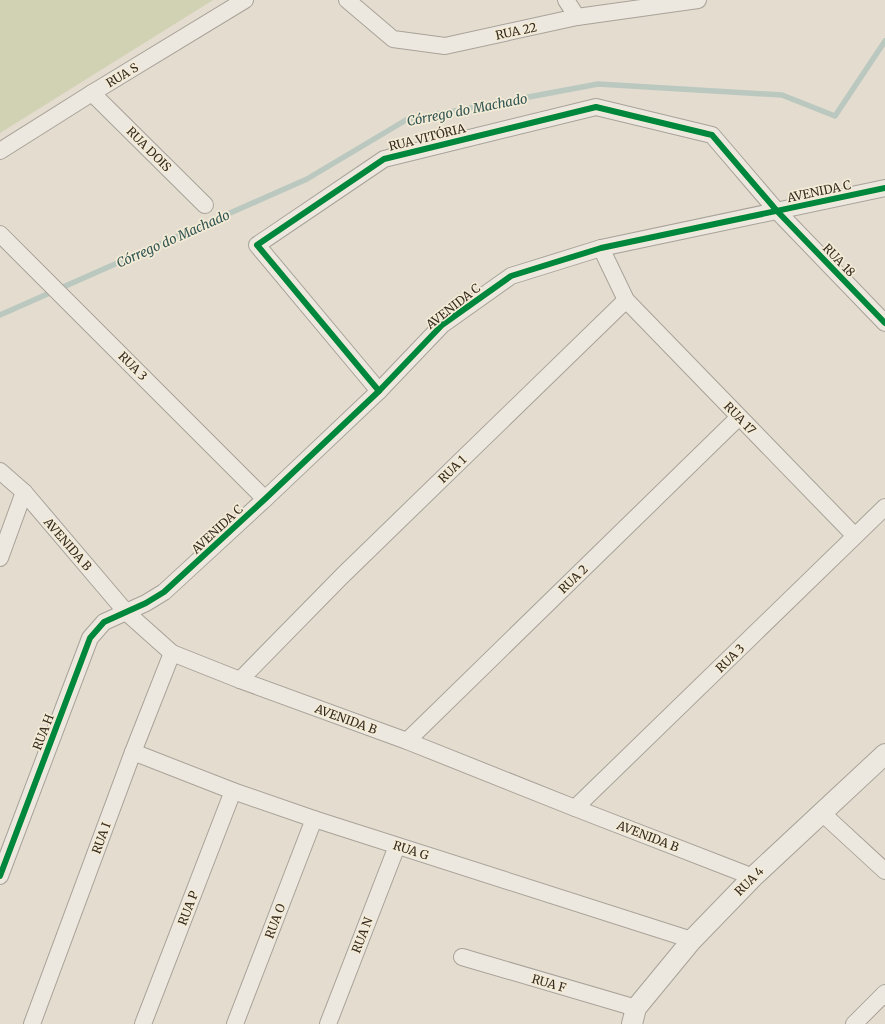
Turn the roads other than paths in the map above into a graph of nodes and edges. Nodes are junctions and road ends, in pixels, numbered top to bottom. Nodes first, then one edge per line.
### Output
1 (245, 0) edge
2 (347, 0) edge
3 (566, 0) edge
4 (698, 0) edge
5 (577, 17) junction
6 (92, 93) junction
7 (0, 151) edge
8 (885, 188) edge
9 (205, 205) dead end
10 (777, 211) junction
11 (0, 234) edge
12 (601, 248) junction
13 (626, 300) junction
14 (885, 323) edge
15 (379, 391) junction
16 (739, 417) junction
17 (0, 471) edge
18 (24, 492) junction
19 (265, 499) junction
20 (884, 510) edge
21 (855, 536) junction
22 (0, 558) edge
23 (126, 612) junction
24 (172, 653) junction
25 (240, 680) junction
26 (407, 741) junction
27 (133, 752) junction
28 (885, 754) edge
29 (233, 791) junction
30 (575, 808) junction
31 (822, 813) junction
32 (314, 819) junction
33 (397, 846) junction
34 (885, 871) edge
35 (0, 876) edge
36 (753, 877) junction
37 (692, 940) junction
38 (462, 957) dead end
39 (885, 993) edge
40 (634, 1016) edge
41 (32, 1024) edge
42 (142, 1024) edge
43 (235, 1024) edge
44 (328, 1024) edge
45 (854, 1024) edge

1 - 6 street, RUA S
2 - 5 street, RUA 22
3 - 5 street
4 - 5 street, RUA 22
6 - 7 street, RUA S
6 - 9 street, RUA DOIS
8 - 10 street, AVENIDA C
10 - 12 street, AVENIDA C
10 - 14 street, RUA 18
10 - 15 street, RUA VITÓRIA
11 - 19 street, RUA 3
12 - 13 street
12 - 15 street, AVENIDA C
13 - 16 street, RUA 17
13 - 25 street, RUA 1
15 - 19 street, AVENIDA C
16 - 21 street, RUA 17
16 - 26 street, RUA 2
17 - 18 street, AVENIDA B
18 - 22 street
18 - 23 street, AVENIDA B
19 - 23 street, AVENIDA C
20 - 21 street, RUA 3
21 - 30 street, RUA 3
23 - 24 street, AVENIDA B
23 - 35 street, RUA H
24 - 25 street, AVENIDA B
24 - 27 street, RUA I
25 - 26 street, AVENIDA B
26 - 30 street, AVENIDA B
27 - 29 street, RUA G
27 - 41 street, RUA I
28 - 31 street, RUA 4
29 - 32 street, RUA G
29 - 42 street, RUA P
30 - 36 street, AVENIDA B
31 - 34 street
31 - 36 street, RUA 4
32 - 33 street, RUA G
32 - 43 street, RUA O
33 - 37 street, RUA G
33 - 44 street, RUA N
36 - 37 street, RUA 4
37 - 40 street, RUA 4
38 - 40 street, RUA F
39 - 45 street

